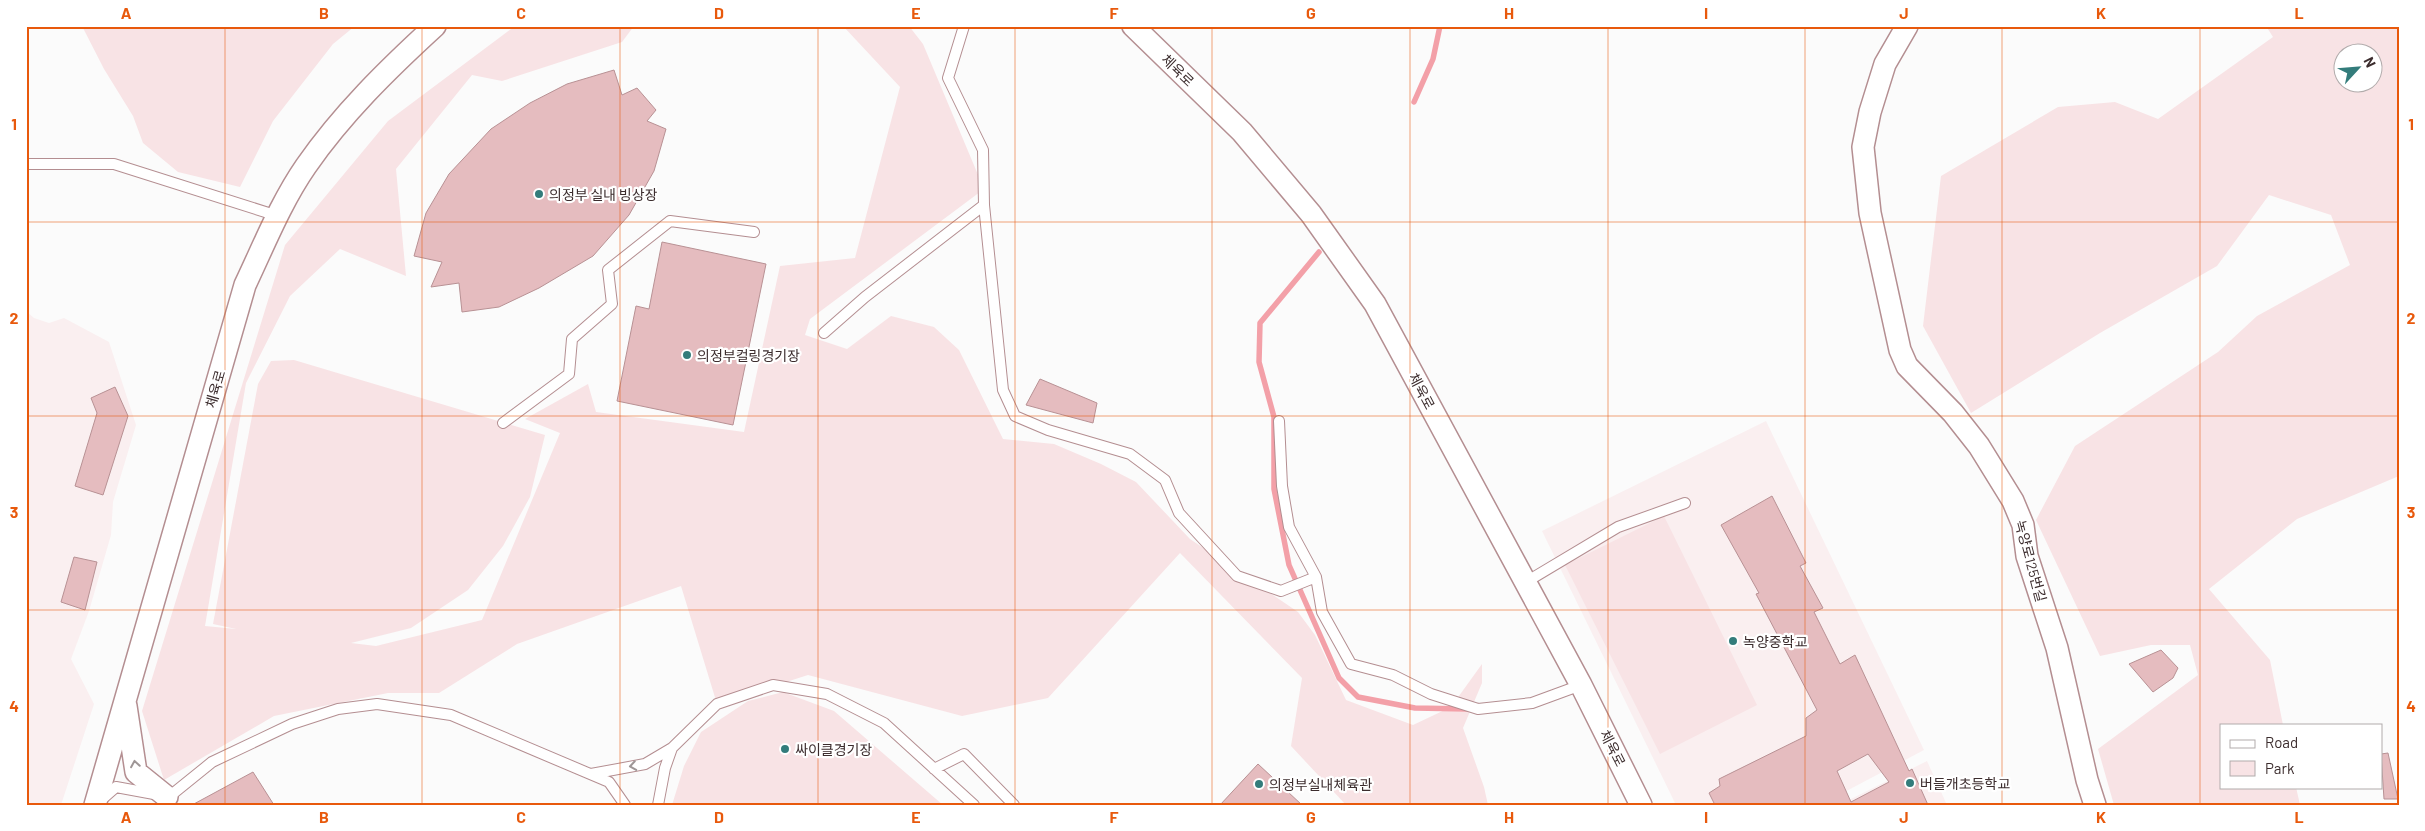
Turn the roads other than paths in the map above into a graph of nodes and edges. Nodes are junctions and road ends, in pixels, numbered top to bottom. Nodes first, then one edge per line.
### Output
1 (435, 26) edge
2 (964, 26) edge
3 (1132, 26) edge
4 (1907, 26) edge
5 (26, 164) edge
6 (984, 205) junction
7 (278, 216) junction
8 (754, 232) dead end
9 (824, 333) dead end
10 (1279, 421) dead end
11 (503, 423) dead end
12 (1685, 502) dead end
13 (1312, 579) junction
14 (1526, 582) junction
15 (1581, 685) junction
16 (125, 702) junction
17 (672, 748) junction
18 (934, 769) junction
19 (590, 774) junction
20 (164, 801) edge
21 (95, 805) edge
22 (625, 805) edge
23 (658, 805) edge
24 (974, 805) edge
25 (1014, 805) edge
26 (1641, 805) edge
27 (2095, 805) edge

1 - 7 street, 체육로
2 - 6 lane
3 - 14 street, 체육로
4 - 27 street, 녹양로125번길
5 - 7 lane
6 - 9 lane
6 - 13 lane
7 - 16 street, 체육로
8 - 11 lane
10 - 13 lane
12 - 14 lane
13 - 15 lane
14 - 15 street, 체육로
15 - 26 street, 체육로
20 -> 16 street
16 - 21 street, 체육로
17 - 18 lane
17 -> 19 lane
17 - 23 lane
18 - 24 lane
18 - 25 lane
19 - 20 lane
19 - 22 lane
20 - 21 lane

